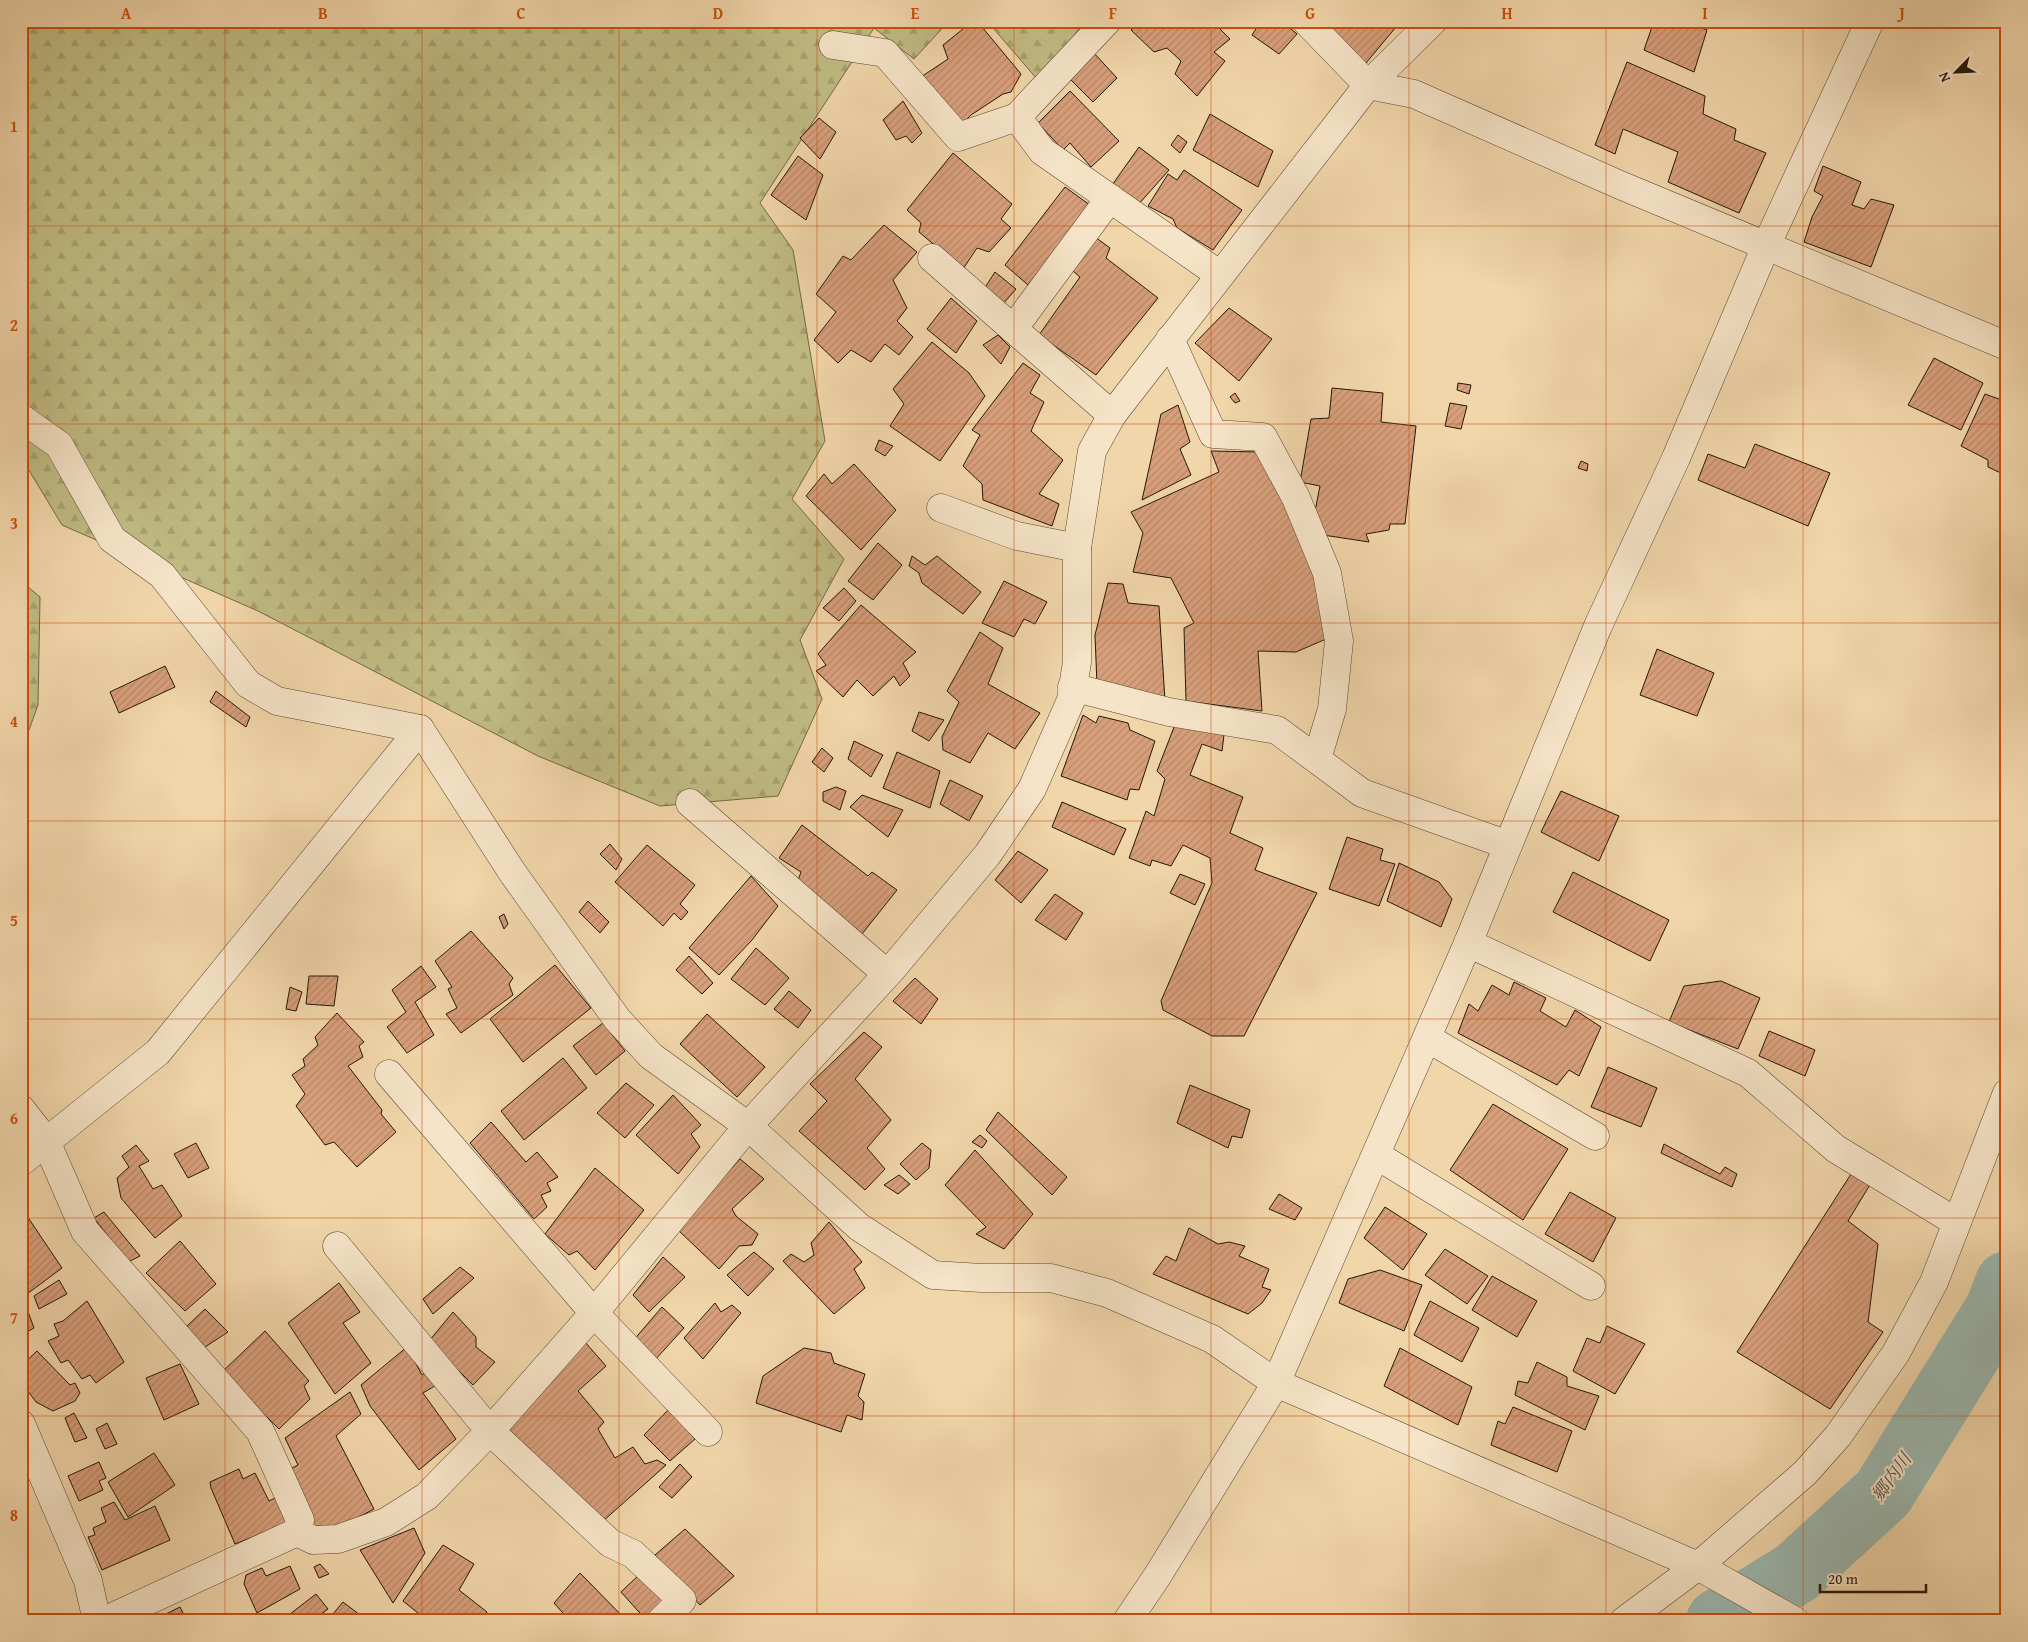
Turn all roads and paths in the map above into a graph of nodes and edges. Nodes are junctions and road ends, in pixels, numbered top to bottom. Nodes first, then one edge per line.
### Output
1 (1107, 21) edge
2 (1306, 21) edge
3 (1433, 21) edge
4 (1870, 21) edge
5 (833, 45) dead end
6 (1368, 85) junction
7 (1017, 117) junction
8 (1110, 198) junction
9 (1766, 246) junction
10 (932, 258) dead end
11 (1220, 275) junction
12 (1012, 329) junction
13 (1170, 339) junction
14 (2007, 346) edge
15 (1112, 415) junction
16 (21, 418) edge
17 (942, 508) dead end
18 (1076, 548) junction
19 (1072, 687) junction
20 (420, 729) junction
21 (1317, 759) junction
22 (690, 803) dead end
23 (1508, 845) junction
24 (1468, 943) junction
25 (887, 974) junction
26 (1427, 1038) junction
27 (389, 1074) dead end
28 (2007, 1093) edge
29 (21, 1109) edge
30 (748, 1126) junction
31 (1595, 1136) dead end
32 (46, 1141) junction
33 (1376, 1155) junction
34 (21, 1162) edge
35 (1956, 1222) junction
36 (337, 1246) dead end
37 (1591, 1286) dead end
38 (594, 1313) junction
39 (1276, 1383) junction
40 (21, 1424) edge
41 (490, 1431) junction
42 (708, 1432) dead end
43 (297, 1532) junction
44 (1698, 1566) junction
45 (97, 1621) edge
46 (104, 1621) edge
47 (661, 1621) edge
48 (1127, 1621) edge
49 (1624, 1621) edge
50 (1795, 1621) edge

1 - 7 street
2 - 6 street
3 - 6 street
4 - 9 street
5 - 7 street
6 - 9 street
6 - 11 street
7 - 8 street
8 - 11 street
8 - 12 street
9 - 14 street
9 - 23 street
10 - 12 street
11 - 13 street
12 - 15 street
13 - 15 street
13 - 21 street
15 - 18 street
16 - 20 street
17 - 18 street
18 - 19 street
19 - 21 street
19 - 25 street
20 - 30 street
20 - 32 street
21 - 23 street
22 - 25 street
23 - 24 street
24 - 26 street
24 - 35 street
25 - 30 street
26 - 31 street
26 - 33 street
27 - 38 street
28 - 35 street
29 - 32 street
30 - 38 street
30 - 39 street
32 - 34 street
32 - 43 street
33 - 37 street
33 - 39 street
35 - 44 street
36 - 41 street
38 - 41 street
38 - 42 street
39 - 44 street
39 - 48 street
40 - 45 street
41 - 43 street
41 - 47 street
43 - 46 street
44 - 49 street
44 - 50 street

